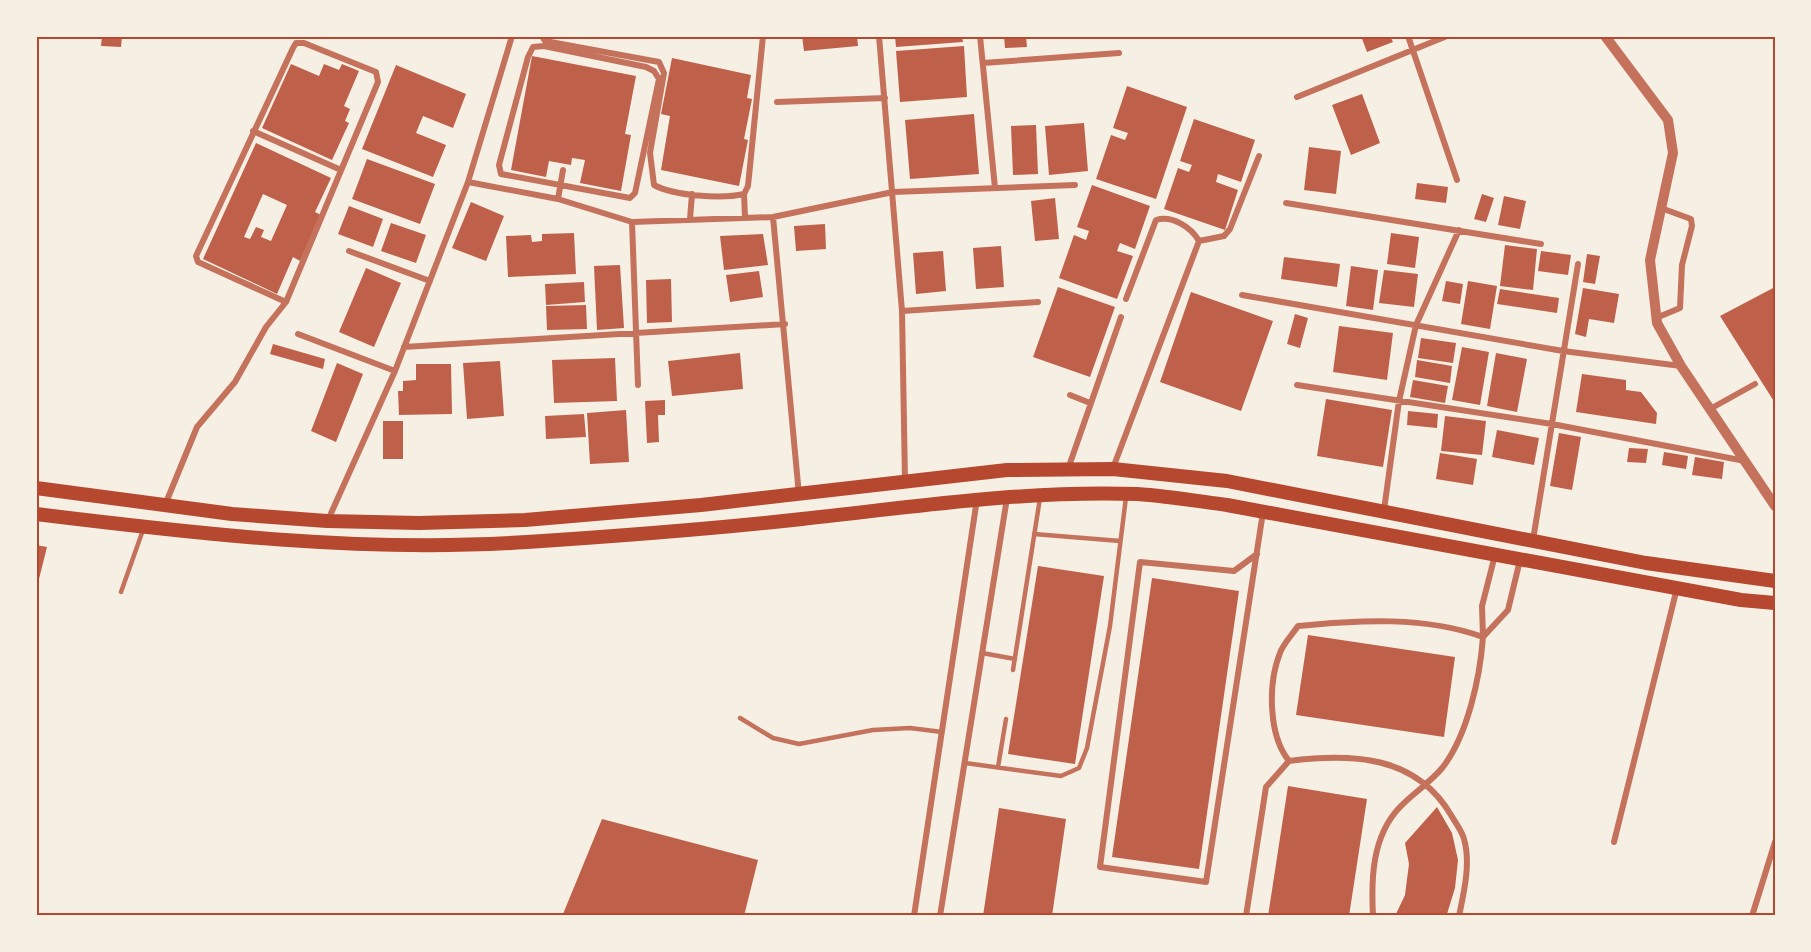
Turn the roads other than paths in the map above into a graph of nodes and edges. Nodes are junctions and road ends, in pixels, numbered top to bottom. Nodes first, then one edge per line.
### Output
1 (512, 36) edge
2 (542, 36) edge
3 (763, 36) edge
4 (879, 36) edge
5 (980, 36) edge
6 (1408, 36) edge
7 (1447, 36) edge
8 (1605, 36) edge
9 (1413, 50) junction
10 (1119, 53) dead end
11 (983, 63) junction
12 (1297, 97) dead end
13 (885, 98) junction
14 (777, 102) dead end
15 (254, 131) junction
16 (1259, 156) dead end
17 (341, 170) junction
18 (563, 170) dead end
19 (1457, 180) dead end
20 (468, 182) junction
21 (1075, 185) dead end
22 (560, 186) junction
23 (995, 188) junction
24 (893, 192) junction
25 (692, 194) junction
26 (744, 194) junction
27 (558, 199) junction
28 (1286, 203) dead end
29 (1661, 208) junction
30 (773, 217) junction
31 (745, 218) junction
32 (690, 219) junction
33 (632, 222) junction
34 (1460, 230) junction
35 (1199, 241) junction
36 (1541, 244) dead end
37 (350, 252) dead end
38 (1578, 264) dead end
39 (430, 281) junction
40 (1242, 295) dead end
41 (1126, 299) dead end
42 (286, 302) junction
43 (1038, 302) dead end
44 (902, 311) junction
45 (1121, 317) dead end
46 (1656, 318) junction
47 (785, 324) junction
48 (1416, 325) junction
49 (298, 334) dead end
50 (637, 334) junction
51 (404, 347) junction
52 (1563, 351) junction
53 (1680, 366) junction
54 (394, 371) junction
55 (1755, 384) dead end
56 (638, 385) dead end
57 (1297, 385) dead end
58 (1070, 395) dead end
59 (1399, 400) junction
60 (1090, 403) junction
61 (1710, 409) junction
62 (1552, 424) junction
63 (1746, 461) junction
64 (1068, 469) junction
65 (1113, 469) junction
66 (905, 482) junction
67 (36, 489) edge
68 (1126, 494) junction
69 (799, 496) junction
70 (1040, 496) junction
71 (1007, 497) junction
72 (106, 498) junction
73 (977, 499) junction
74 (165, 505) junction
75 (1775, 506) edge
76 (1384, 510) junction
77 (1263, 511) junction
78 (36, 514) edge
79 (327, 521) junction
80 (102, 522) junction
81 (144, 527) junction
82 (1034, 534) junction
83 (1533, 540) junction
84 (1120, 541) junction
85 (1257, 554) junction
86 (1495, 555) junction
87 (1520, 559) junction
88 (1775, 581) edge
89 (1677, 587) junction
90 (121, 592) dead end
91 (1775, 603) edge
92 (1483, 637) junction
93 (982, 653) junction
94 (1015, 659) junction
95 (1013, 670) dead end
96 (740, 718) dead end
97 (1006, 719) dead end
98 (942, 732) junction
99 (1289, 761) junction
100 (965, 763) junction
101 (998, 767) junction
102 (1428, 784) junction
103 (1614, 842) dead end
104 (1775, 842) edge
105 (914, 916) edge
106 (940, 916) edge
107 (1246, 916) edge
108 (1373, 916) edge
109 (1459, 916) edge
110 (1752, 916) edge

1 - 20 street
2 - 25 street
3 - 26 street
4 - 13 street
5 - 11 street
6 - 9 street
7 - 9 street
8 - 29 street
9 - 12 street
9 - 19 street
10 - 11 street
11 - 23 street
13 - 14 street
13 - 24 street
15 - 17 street
15 - 17 street
15 - 42 street
16 - 35 street
17 - 42 street
18 - 22 street
20 - 27 street
20 - 39 street
21 - 23 street
22 - 22 street
22 - 27 street
23 - 24 street
24 - 30 street
24 - 44 street
25 - 26 street
25 - 32 street
26 - 31 street
27 - 33 street
28 - 34 street
29 - 46 street
29 - 46 street
30 - 31 street
30 - 47 street
31 - 32 street
32 - 33 street
33 - 50 street
34 - 36 street
34 - 48 street
35 - 41 street
35 - 65 street
37 - 39 street
38 - 52 street
39 - 51 street
40 - 48 street
42 - 74 street
43 - 44 street
44 - 66 street
45 - 60 street
46 - 53 street
47 - 50 street
47 - 69 street
48 - 52 street
48 - 59 street
49 - 54 street
50 - 51 street
50 - 56 street
51 - 54 street
52 - 53 street
52 - 62 street
53 - 61 street
54 - 79 street
55 - 61 street
57 - 59 street
58 - 60 street
59 - 62 street
59 - 76 street
60 - 64 street
61 - 63 street
62 - 63 street
62 - 83 street
63 - 75 street
64 - 65 main road
64 - 66 main road
65 - 76 main road
66 - 69 main road
67 - 72 main road
68 - 70 main road
68 - 77 main road
68 - 84 lane
69 - 79 main road
70 - 71 main road
70 - 82 lane
71 - 73 main road
71 - 93 street
72 - 74 main road
72 - 80 main road
73 - 81 main road
73 - 98 street
74 - 79 main road
76 - 83 main road
77 - 85 street
77 - 86 main road
78 - 80 main road
80 - 81 main road
81 - 90 lane
82 - 84 lane
82 - 94 lane
83 - 88 main road
84 - 101 lane
85 - 85 street
86 - 87 main road
86 - 92 street
87 - 89 main road
87 - 92 street
89 - 91 main road
89 - 103 street
92 - 99 street
92 - 102 street
93 - 94 lane
93 - 100 street
94 - 95 lane
96 - 98 lane
97 - 101 lane
98 - 105 street
99 - 102 street
99 - 107 street
100 - 101 lane
100 - 106 street
102 - 108 street
102 - 109 street
104 - 110 street

